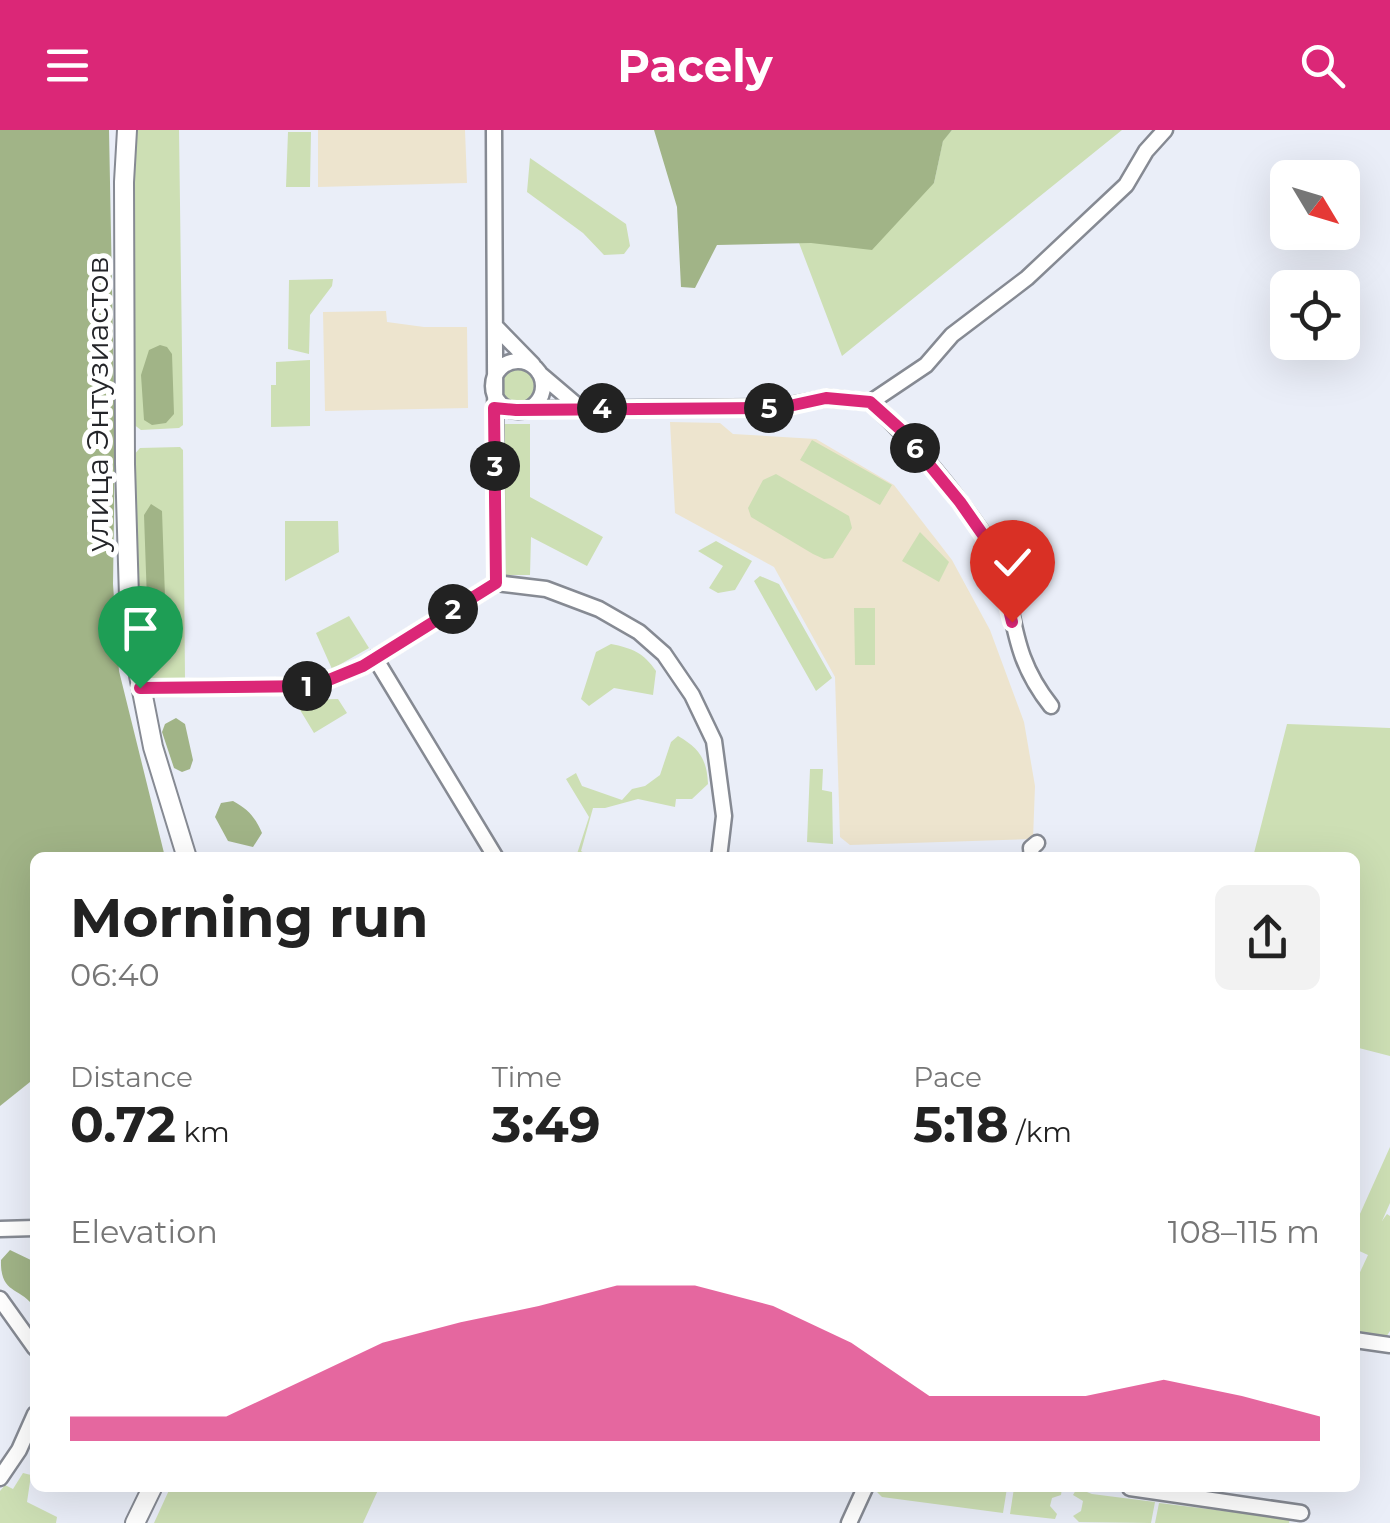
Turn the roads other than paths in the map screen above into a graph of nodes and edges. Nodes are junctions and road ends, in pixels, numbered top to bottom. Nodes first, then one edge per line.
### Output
1 (123, 130) edge
2 (494, 130) edge
3 (1165, 130) edge
4 (495, 326) junction
5 (536, 369) junction
6 (494, 386) junction
7 (870, 402) junction
8 (579, 407) junction
9 (502, 408) junction
10 (527, 409) junction
11 (496, 583) junction
12 (375, 658) junction
13 (140, 688) junction
14 (1052, 706) dead end
15 (185, 852) edge
16 (492, 852) edge
17 (720, 852) edge
18 (30, 1228) edge
19 (0, 1229) edge
20 (0, 1300) edge
21 (30, 1341) edge
22 (1360, 1341) edge
23 (1390, 1346) edge
24 (30, 1425) edge
25 (0, 1478) edge
26 (150, 1492) edge
27 (863, 1492) edge
28 (1157, 1492) edge
29 (1301, 1513) dead end
30 (136, 1523) edge
31 (849, 1523) edge

1 - 13 main road, улица Энтузиастов
2 - 4 street
3 - 7 street
4 - 5 street
4 - 6 street
5 - 6 street
5 - 8 street
5 - 10 street
6 - 9 street
7 - 8 street
7 - 14 street
8 - 10 street
9 - 10 street
9 - 11 street
11 - 12 street
11 - 17 street
12 - 13 street
12 - 16 street
13 - 15 main road, улица Энтузиастов
18 - 19 street
20 - 21 street
22 - 23 street
24 - 25 street
26 - 30 main road
27 - 31 street
28 - 29 street

